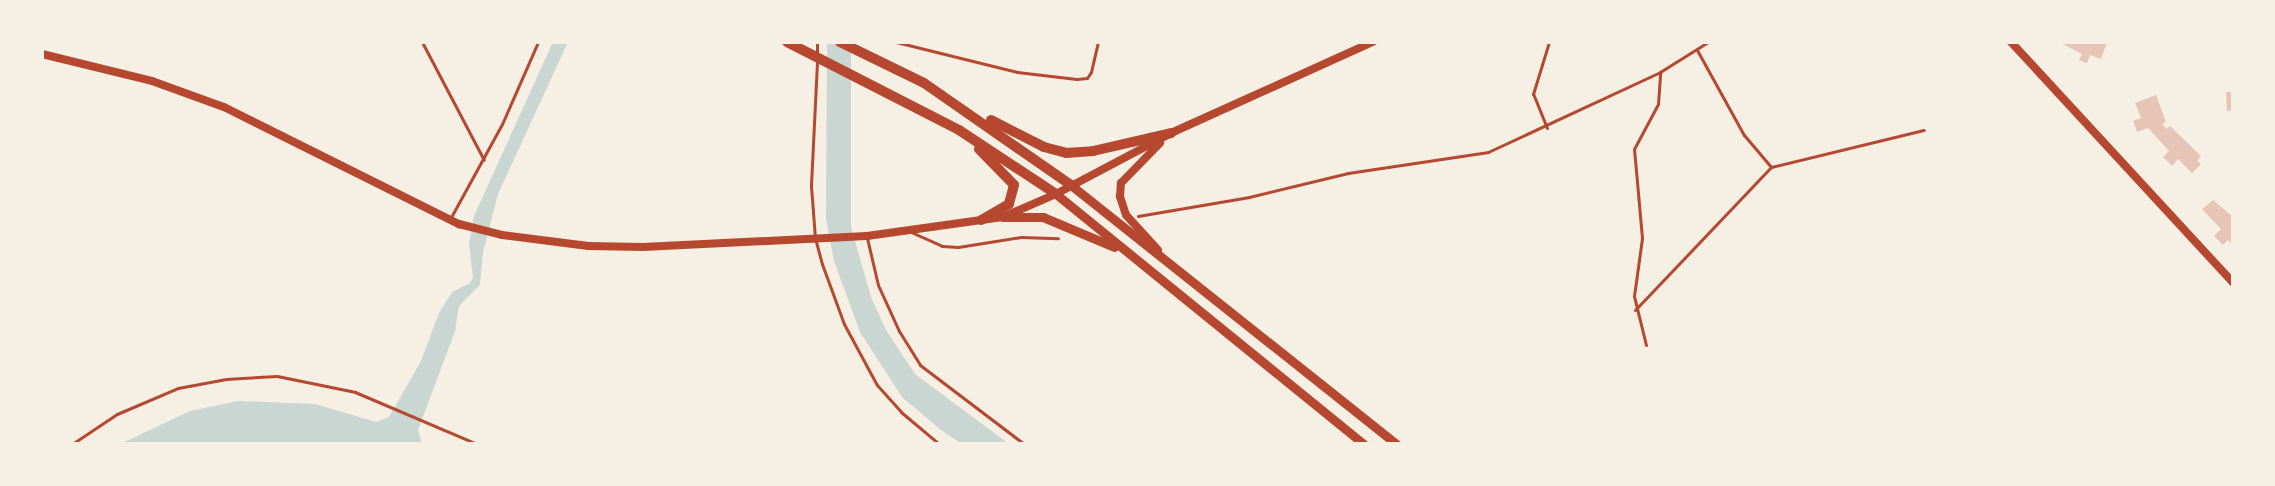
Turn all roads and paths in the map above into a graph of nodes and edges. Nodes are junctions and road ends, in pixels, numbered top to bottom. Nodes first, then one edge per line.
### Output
1 (422, 42) edge
2 (538, 42) edge
3 (787, 42) edge
4 (817, 42) edge
5 (840, 42) edge
6 (896, 42) edge
7 (1098, 42) edge
8 (1373, 42) edge
9 (1549, 42) edge
10 (1708, 42) edge
11 (2011, 42) edge
12 (1697, 51) junction
13 (42, 54) edge
14 (1660, 72) junction
15 (924, 83) junction
16 (1546, 128) junction
17 (959, 130) junction
18 (1924, 130) dead end
19 (1170, 133) junction
20 (484, 160) junction
21 (1771, 167) junction
22 (1072, 186) junction
23 (1056, 194) junction
24 (1138, 216) dead end
25 (1003, 217) junction
26 (449, 220) junction
27 (981, 220) junction
28 (910, 232) junction
29 (864, 236) junction
30 (819, 238) junction
31 (1058, 238) dead end
32 (1129, 255) junction
33 (1173, 266) junction
34 (2233, 283) edge
35 (1635, 310) junction
36 (1646, 345) dead end
37 (72, 444) edge
38 (477, 444) edge
39 (939, 444) edge
40 (1024, 444) edge
41 (1364, 444) edge
42 (1396, 444) edge

1 - 20 lane
2 - 20 lane
3 - 17 highway
4 - 30 lane
5 - 15 highway
6 - 7 lane
8 - 19 street
9 - 16 lane
10 - 12 lane
11 - 34 street
12 - 14 lane
12 - 21 lane
13 - 26 street
14 - 16 lane
14 - 35 lane
15 - 19 highway
15 - 22 highway
16 - 24 lane
17 - 23 highway
17 - 27 highway
18 - 21 lane
19 - 22 street
19 - 33 street
20 - 26 lane
21 - 35 lane
22 - 23 street
22 - 33 main road
23 - 25 street
23 - 32 main road
25 - 27 street
25 - 32 main road
26 - 30 street
27 - 28 street
28 - 29 street
28 - 31 lane
29 - 30 street
29 - 40 lane
30 - 39 lane
32 - 41 main road
33 - 42 main road
35 - 36 lane
37 - 38 lane

